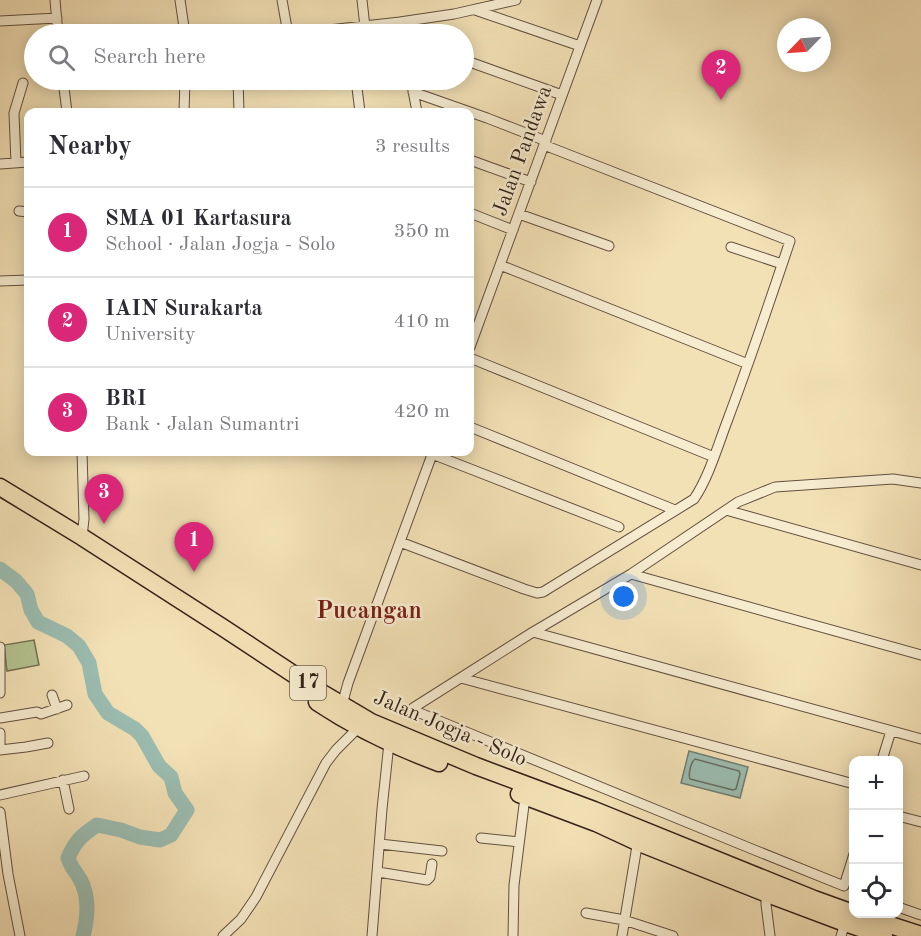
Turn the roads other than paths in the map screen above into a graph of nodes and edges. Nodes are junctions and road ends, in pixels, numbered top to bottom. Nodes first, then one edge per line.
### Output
1 (55, 0) edge
2 (180, 0) edge
3 (282, 0) edge
4 (362, 0) edge
5 (516, 0) edge
6 (597, 0) edge
7 (500, 2) edge
8 (472, 10) junction
9 (57, 18) junction
10 (0, 21) edge
11 (400, 22) joint
12 (57, 24) edge
13 (184, 24) edge
14 (286, 24) edge
15 (364, 24) edge
16 (386, 24) edge
17 (580, 46) junction
18 (474, 64) edge
19 (23, 83) dead end
20 (64, 90) edge
21 (185, 90) edge
22 (239, 90) edge
23 (357, 90) edge
24 (413, 92) joint
25 (562, 95) junction
26 (66, 108) edge
27 (184, 108) edge
28 (240, 108) edge
29 (360, 108) edge
30 (416, 108) edge
31 (459, 108) edge
32 (474, 113) edge
33 (545, 143) junction
34 (474, 161) edge
35 (24, 162) edge
36 (16, 163) junction
37 (0, 164) edge
38 (531, 182) junction
39 (519, 214) junction
40 (474, 215) edge
41 (513, 230) junction
42 (609, 246) dead end
43 (731, 247) dead end
44 (782, 264) junction
45 (500, 265) junction
46 (0, 280) edge
47 (24, 280) edge
48 (474, 325) edge
49 (474, 360) edge
50 (748, 364) junction
51 (474, 430) edge
52 (82, 456) edge
53 (432, 456) edge
54 (441, 456) edge
55 (714, 457) junction
56 (921, 483) edge
57 (0, 488) edge
58 (0, 499) edge
59 (675, 510) junction
60 (726, 510) junction
61 (619, 527) dead end
62 (82, 537) junction
63 (400, 542) junction
64 (921, 565) edge
65 (631, 574) junction
66 (219, 631) junction
67 (533, 632) junction
68 (0, 647) edge
69 (921, 656) edge
70 (460, 678) junction
71 (0, 693) edge
72 (52, 695) dead end
73 (67, 705) dead end
74 (342, 705) junction
75 (57, 709) junction
76 (0, 718) edge
77 (358, 728) junction
78 (891, 731) junction
79 (0, 733) edge
80 (394, 739) junction
81 (921, 739) edge
82 (48, 743) dead end
83 (0, 749) edge
84 (883, 756) edge
85 (84, 776) dead end
86 (63, 780) junction
87 (849, 783) edge
88 (0, 795) edge
89 (525, 797) junction
90 (69, 809) dead end
91 (0, 812) edge
92 (903, 817) edge
93 (921, 822) edge
94 (639, 835) junction
95 (481, 838) dead end
96 (519, 842) junction
97 (380, 844) junction
98 (442, 851) dead end
99 (432, 864) dead end
100 (378, 872) junction
101 (4, 876) edge
102 (767, 887) junction
103 (849, 888) edge
104 (849, 904) edge
105 (903, 909) edge
106 (586, 913) dead end
107 (921, 915) edge
108 (889, 918) edge
109 (624, 920) junction
110 (921, 928) edge
111 (843, 930) edge
112 (921, 935) edge
113 (20, 936) edge
114 (223, 936) edge
115 (372, 936) edge
116 (379, 936) edge
117 (513, 936) edge
118 (622, 936) edge
119 (673, 936) edge
120 (770, 936) edge
121 (884, 936) edge

1 - 9 street
2 - 13 street
3 - 14 street
4 - 15 street
5 - 7 street
6 - 17 street, Jalan Pandawa
7 - 8 street
8 - 11 street
8 - 17 street
9 - 10 street
9 - 12 street
11 - 16 street
17 - 25 street, Jalan Pandawa
18 - 25 street
19 - 36 street
20 - 26 street
21 - 27 street
22 - 28 street
23 - 29 street
24 - 30 street
24 - 31 street
25 - 33 street, Jalan Pandawa
32 - 33 street
33 - 38 street, Jalan Pandawa
33 - 44 street
34 - 38 street
35 - 36 street
36 - 37 street
38 - 39 street, Jalan Pandawa
39 - 41 street, Jalan Pandawa
39 - 42 street
40 - 41 street
41 - 45 street, Jalan Pandawa
43 - 44 street
44 - 50 street
45 - 48 street, Jalan Pandawa
45 - 50 street
46 - 47 street
49 - 55 street
50 - 55 street
51 - 59 street
52 - 62 street
53 - 63 street
54 - 61 street
55 - 59 street
56 - 60 street
57 - 62 highway, Jalan Jogja - Solo / 17
58 - 66 highway, Jalan Jogja - Solo / 17
59 - 63 street
60 - 64 street
60 - 65 street
62 - 66 highway, Jalan Jogja - Solo / 17
63 - 74 street
65 - 67 street
65 - 69 street
66 - 74 highway, Jalan Jogja - Solo / 17
66 - 77 highway, Jalan Jogja - Solo / 17
67 - 70 street
67 - 78 street
68 - 71 street
70 - 87 street
70 - 103 street
72 - 75 street
73 - 75 street
74 - 80 highway, Jalan Jogja - Solo / 17
75 - 76 street
77 - 80 highway, Jalan Jogja - Solo / 17
77 - 114 street
78 - 81 street
78 - 84 street
79 - 83 street
80 - 89 highway, Jalan Jogja - Solo / 17
80 - 94 highway, Jalan Jogja - Solo / 17
80 - 97 street
80 - 104 street
82 - 83 street
85 - 86 street
86 - 88 street
86 - 90 street
89 - 94 highway, Jalan Jogja - Solo / 17
89 - 96 street
91 - 101 street
92 - 93 street
94 - 102 highway, Jalan Jogja - Solo / 17
94 - 109 street
95 - 96 street
96 - 117 street
97 - 98 street
97 - 100 street
99 - 100 street
100 - 115 street
101 - 113 street
102 - 111 highway, Jalan Jogja - Solo / 17
102 - 112 highway, Jalan Jogja - Solo / 17
102 - 120 street
105 - 107 street
106 - 109 street
108 - 110 street
109 - 118 street
109 - 119 street
111 - 121 highway, Jalan Jogja - Solo / 17
115 - 116 street

